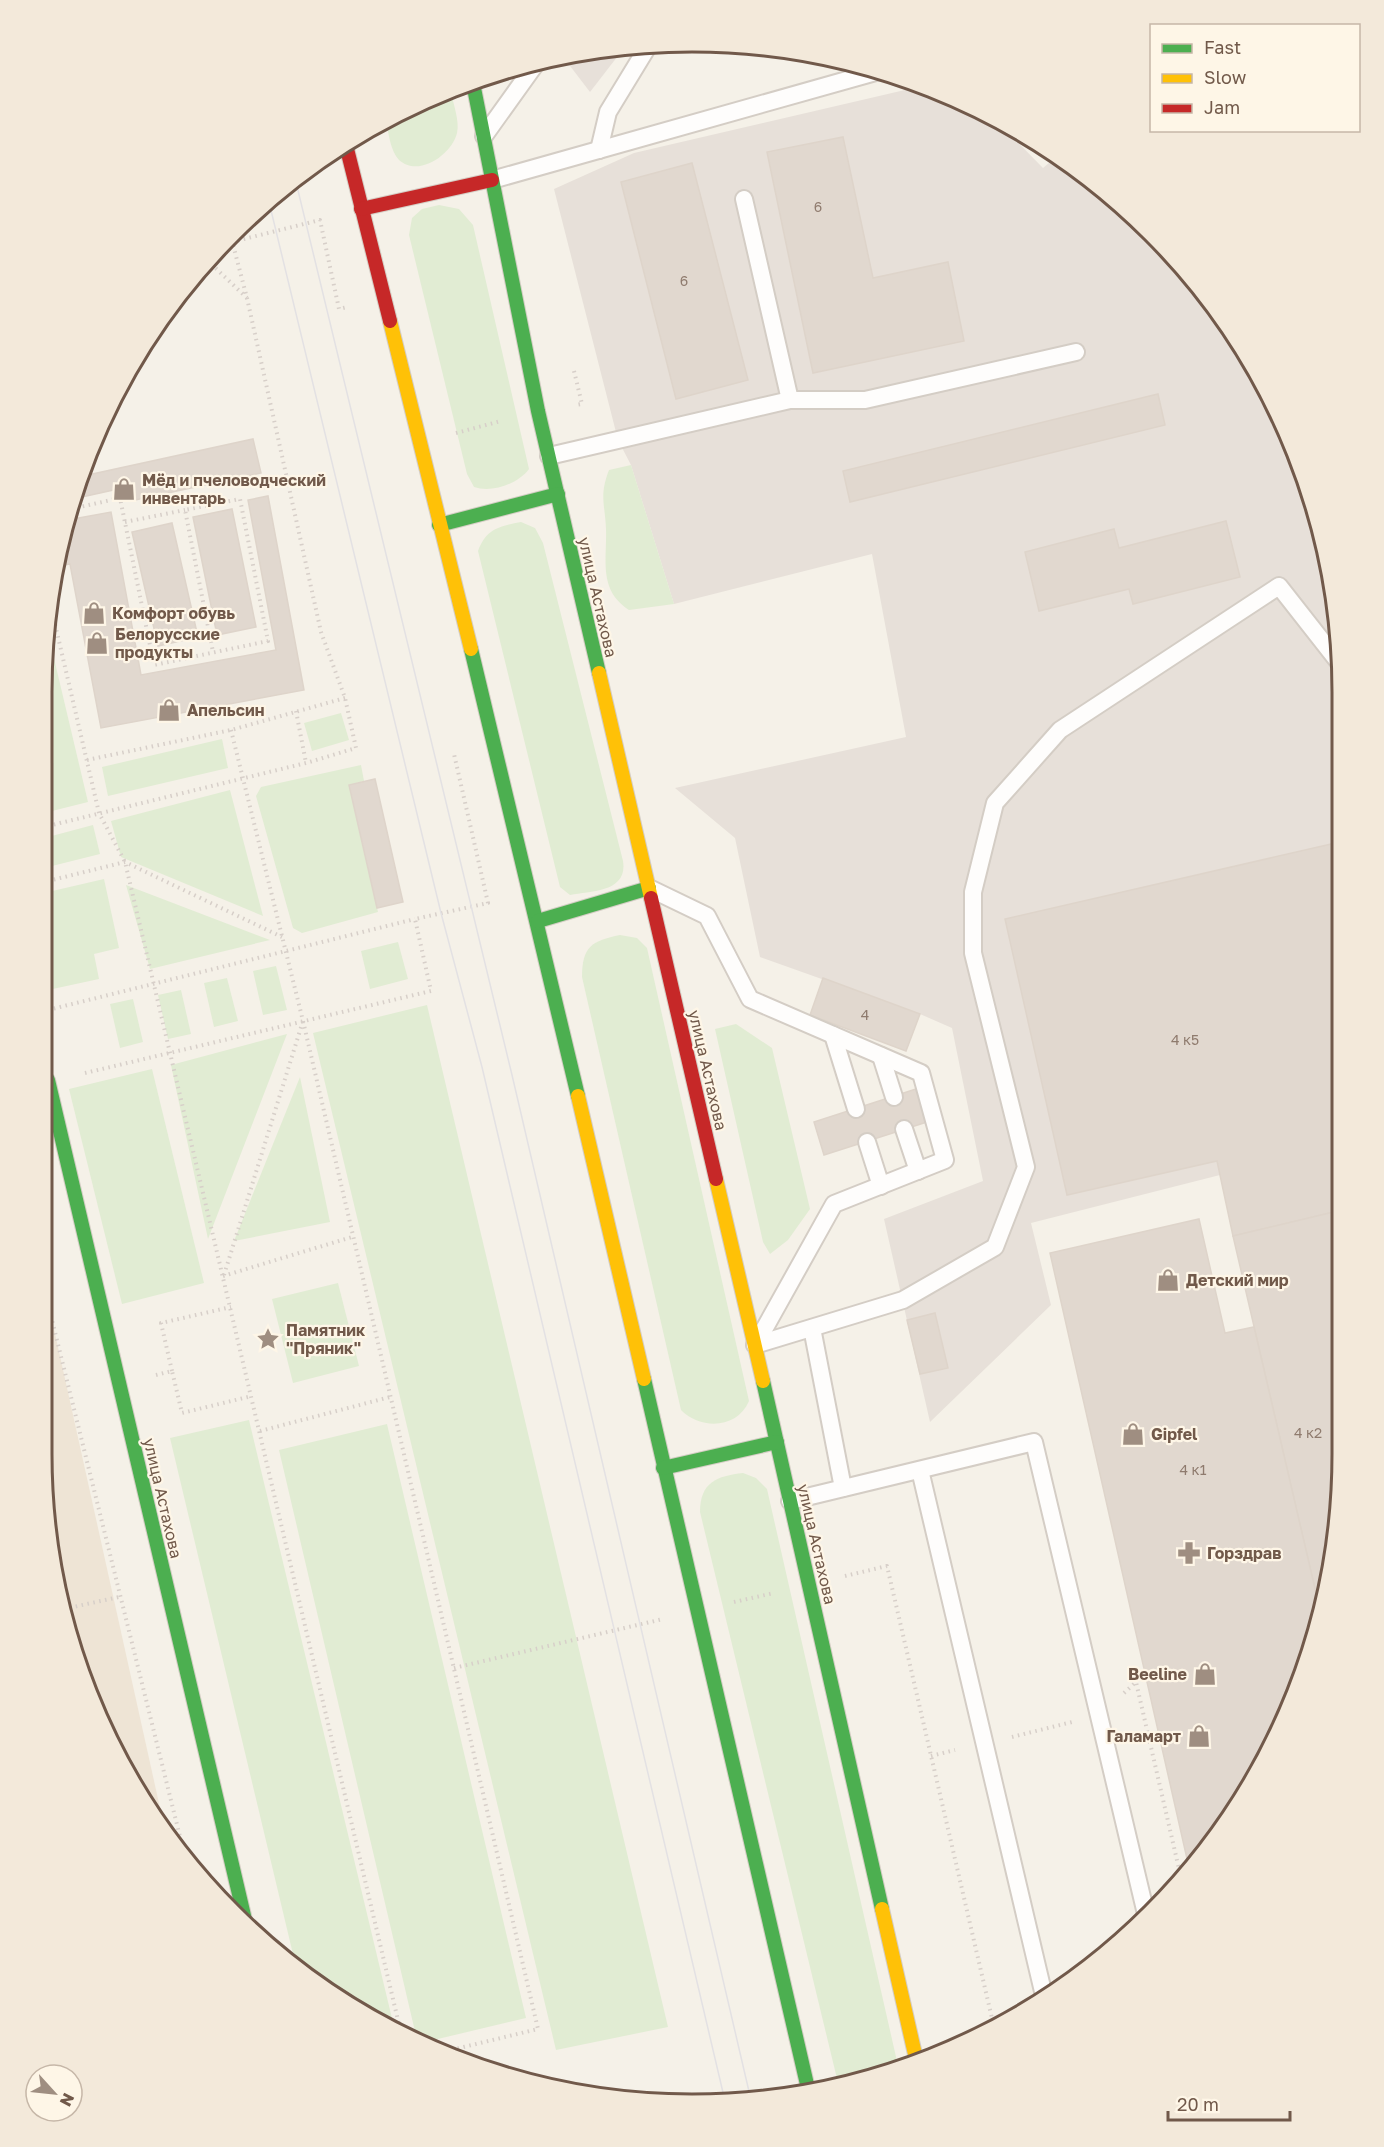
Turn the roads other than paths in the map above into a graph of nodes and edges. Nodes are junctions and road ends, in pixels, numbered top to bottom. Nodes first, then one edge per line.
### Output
1 (643, 55) edge
2 (529, 73) edge
3 (863, 76) edge
4 (474, 90) edge
5 (483, 137) junction
6 (599, 150) junction
7 (348, 153) edge
8 (492, 180) junction
9 (744, 199) dead end
10 (361, 209) junction
11 (1076, 352) dead end
12 (790, 400) junction
13 (549, 456) junction
14 (558, 494) junction
15 (439, 525) junction
16 (1330, 651) edge
17 (649, 888) junction
18 (538, 921) junction
19 (833, 1035) junction
20 (881, 1056) junction
21 (894, 1097) dead end
22 (52, 1098) edge
23 (856, 1108) dead end
24 (904, 1129) dead end
25 (867, 1142) dead end
26 (918, 1171) junction
27 (881, 1185) junction
28 (812, 1328) junction
29 (755, 1345) junction
30 (777, 1442) junction
31 (663, 1468) junction
32 (920, 1470) junction
33 (843, 1488) junction
34 (790, 1501) junction
35 (1144, 1907) edge
36 (243, 1910) edge
37 (1043, 1990) edge
38 (915, 2054) edge
39 (807, 2084) edge

1 - 6 lane
2 - 5 lane
3 - 6 lane
4 - 5 main road, улица Астахова
5 - 8 main road, улица Астахова
6 - 8 lane
7 - 10 main road
8 - 10 main road
8 - 13 main road, улица Астахова
9 - 12 lane
10 - 15 main road
11 - 12 lane
12 - 13 lane
13 - 14 main road, улица Астахова
14 - 15 main road
14 - 17 main road, улица Астахова
15 - 18 main road
16 - 28 lane
17 - 18 main road
17 - 19 lane
17 - 29 main road, улица Астахова
18 - 31 main road
19 - 20 lane
19 - 23 lane
20 - 21 lane
20 - 26 lane
22 - 36 main road, улица Астахова
24 - 26 lane
25 - 27 lane
26 - 27 lane
27 - 29 lane
28 - 29 lane
28 - 33 lane
29 - 30 main road, улица Астахова
30 - 31 main road
30 - 34 main road, улица Астахова
31 - 39 main road
32 - 33 lane
32 - 35 lane
32 - 37 lane
33 - 34 lane
34 - 38 main road, улица Астахова

